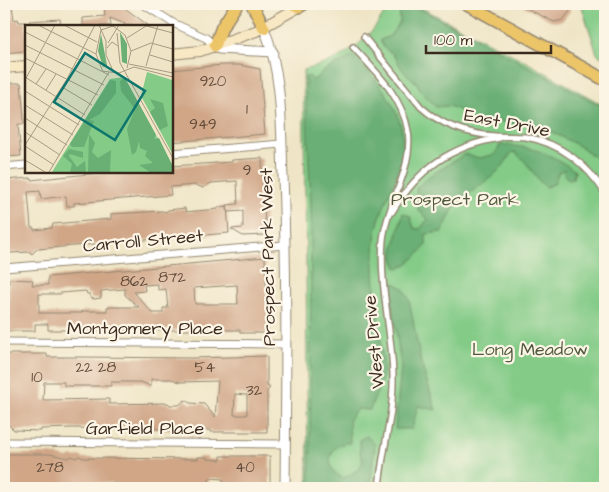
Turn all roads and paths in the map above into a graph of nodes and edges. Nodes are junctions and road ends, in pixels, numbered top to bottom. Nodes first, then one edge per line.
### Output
1 (143, 4) edge
2 (237, 4) edge
3 (252, 4) edge
4 (467, 4) edge
5 (299, 5) edge
6 (264, 28) junction
7 (364, 37) dead end
8 (215, 46) junction
9 (353, 46) dead end
10 (273, 52) junction
11 (172, 54) edge
12 (25, 66) edge
13 (4, 68) edge
14 (605, 80) edge
15 (513, 136) junction
16 (282, 144) junction
17 (172, 153) edge
18 (25, 165) edge
19 (4, 167) edge
20 (605, 193) edge
21 (386, 222) junction
22 (285, 245) junction
23 (4, 268) edge
24 (4, 342) edge
25 (286, 344) junction
26 (4, 442) edge
27 (285, 444) junction
28 (285, 488) edge
29 (379, 488) edge

1 - 8 street
2 - 8 main road
3 - 6 main road
4 - 14 main road
5 - 6 main road
6 - 8 main road
6 - 10 street, Prospect Park West
7 - 15 street, East Drive
8 - 10 street
8 - 11 main road
9 - 21 street, West Drive
10 - 16 street, Prospect Park West
12 - 13 main road
15 - 20 street, East Drive
15 - 21 street, West Drive
16 - 17 street
16 - 22 street, Prospect Park West
18 - 19 street
21 - 29 street, West Drive
22 - 23 street, Carroll Street
22 - 25 street, Prospect Park West
24 - 25 street, Montgomery Place
25 - 27 street, Prospect Park West
26 - 27 street, Garfield Place
27 - 28 street, Prospect Park West

